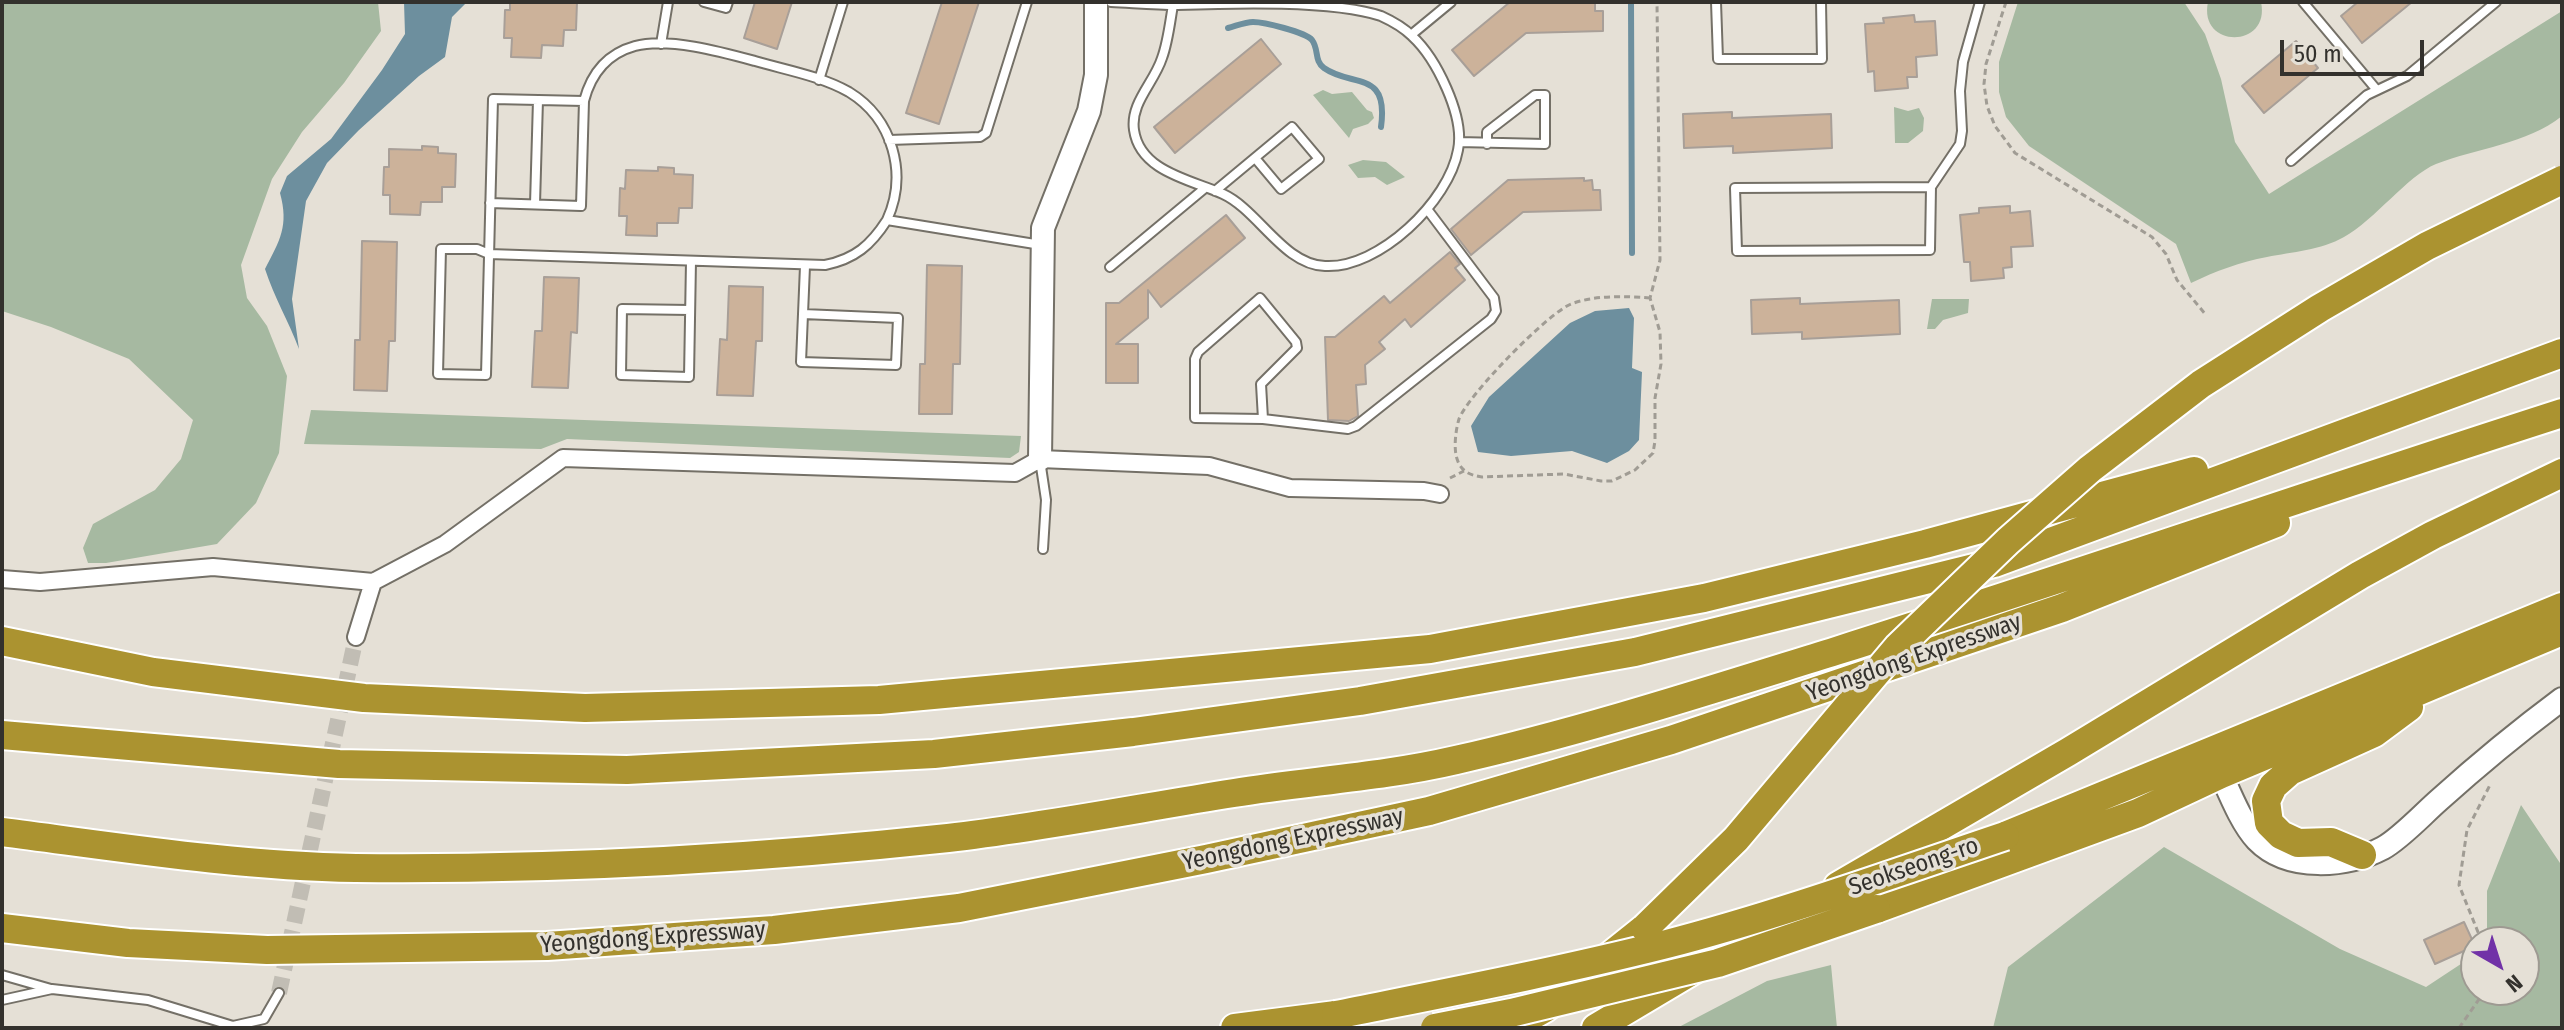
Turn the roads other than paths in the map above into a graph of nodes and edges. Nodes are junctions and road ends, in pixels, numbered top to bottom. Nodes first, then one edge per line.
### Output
1 (668, 2) edge
2 (704, 2) edge
3 (728, 2) edge
4 (843, 2) edge
5 (1027, 2) edge
6 (1096, 2) edge
7 (1111, 2) edge
8 (1246, 2) edge
9 (1451, 2) edge
10 (1716, 2) edge
11 (1821, 2) edge
12 (1980, 2) edge
13 (2303, 2) edge
14 (2496, 2) edge
15 (1348, 4) edge
16 (1173, 5) junction
17 (1411, 35) junction
18 (661, 44) junction
19 (819, 80) junction
20 (2376, 89) junction
21 (538, 100) junction
22 (584, 101) junction
23 (889, 140) junction
24 (1459, 142) junction
25 (1487, 144) junction
26 (1255, 158) junction
27 (2291, 161) dead end
28 (2562, 180) edge
29 (1931, 187) junction
30 (1205, 188) junction
31 (1215, 191) junction
32 (490, 203) junction
33 (535, 204) junction
34 (1427, 209) junction
35 (887, 220) junction
36 (1042, 245) junction
37 (489, 254) junction
38 (691, 261) junction
39 (805, 266) junction
40 (1110, 267) dead end
41 (690, 310) junction
42 (803, 314) junction
43 (2562, 353) edge
44 (2523, 368) junction
45 (2562, 413) edge
46 (1263, 419) junction
47 (2524, 425) junction
48 (1040, 459) junction
49 (2562, 473) edge
50 (1440, 494) dead end
51 (1043, 549) dead end
52 (2, 579) edge
53 (373, 582) junction
54 (2558, 617) edge
55 (356, 637) tunnel mouth
56 (2, 641) edge
57 (2442, 682) junction
58 (2562, 699) edge
59 (2, 735) edge
60 (2216, 764) junction
61 (2, 832) edge
62 (2009, 848) junction
63 (2362, 855) junction
64 (2, 928) edge
65 (2, 975) edge
66 (52, 989) junction
67 (279, 993) tunnel mouth
68 (2, 1000) edge
69 (1235, 1028) edge
70 (1435, 1028) edge
71 (1510, 1028) edge
72 (1596, 1028) edge

1 - 18 lane
2 - 3 lane
4 - 19 lane
5 - 23 lane
6 - 36 street
7 - 16 lane
8 - 15 lane
8 - 16 lane
9 - 17 lane
10 - 11 lane
12 - 29 lane
13 - 20 lane
14 - 20 lane
15 - 17 lane
16 - 30 lane
17 - 24 lane
18 - 19 lane
18 - 22 lane
19 - 23 lane
20 - 27 lane
21 - 22 lane
21 - 32 lane
21 - 33 lane
22 - 33 lane
23 - 35 lane
24 - 25 lane
24 - 34 lane
25 - 25 lane
26 - 26 lane
26 - 31 lane
28 - 71 highway, bridge
29 - 29 lane
30 - 31 lane
30 - 40 lane
31 - 34 lane
32 - 33 lane
32 - 37 lane
34 - 46 lane
35 - 36 lane
35 - 39 lane
36 - 48 street
37 - 37 lane
37 - 38 lane
38 - 39 lane
38 - 41 lane
39 - 42 lane
41 - 41 lane
42 - 42 lane
43 - 44 highway
44 - 56 highway
44 - 59 highway
45 - 47 highway, Yeongdong Expressway
46 - 46 lane
47 - 61 highway, Yeongdong Expressway
47 - 64 highway, Yeongdong Expressway
48 - 50 street
48 - 51 lane
48 - 53 street
49 - 72 highway
52 - 53 street
53 - 55 street
54 - 57 highway
54 - 60 highway, Seokseong-ro
57 - 60 highway
57 - 63 highway
58 - 63 street
60 - 62 highway, Seokseong-ro
60 - 63 street
62 - 69 highway, Seokseong-ro, bridge
62 - 70 highway, bridge
65 - 66 lane
66 - 67 lane
66 - 68 lane

